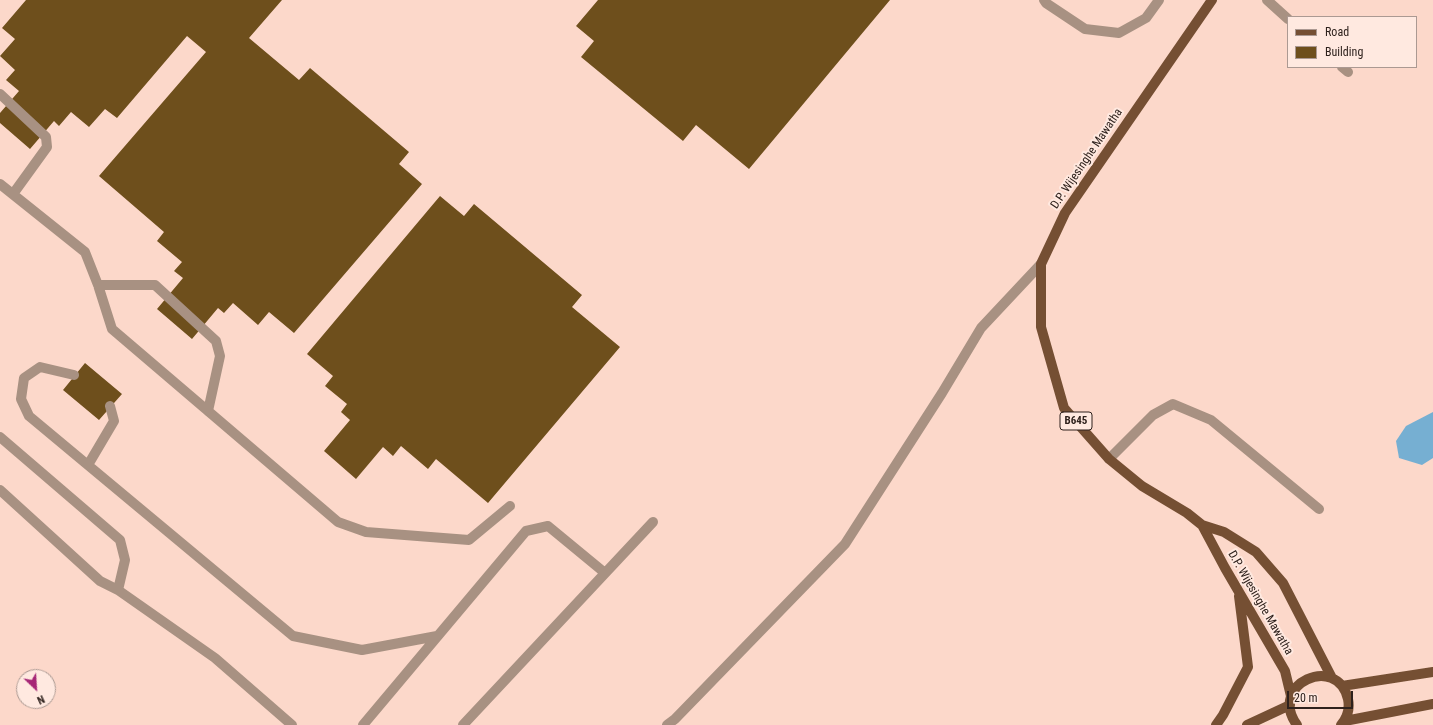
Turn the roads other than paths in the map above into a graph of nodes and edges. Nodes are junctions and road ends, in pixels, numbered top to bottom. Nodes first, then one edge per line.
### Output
1 (1044, 0) edge
2 (1159, 0) edge
3 (1212, 0) edge
4 (1266, 0) edge
5 (1287, 18) edge
6 (0, 94) edge
7 (0, 184) edge
8 (13, 194) junction
9 (1041, 264) junction
10 (98, 285) junction
11 (74, 375) dead end
12 (110, 406) dead end
13 (208, 411) junction
14 (0, 437) edge
15 (1109, 459) junction
16 (88, 465) junction
17 (0, 490) edge
18 (510, 506) dead end
19 (1319, 509) dead end
20 (653, 522) dead end
21 (1202, 525) junction
22 (605, 573) junction
23 (118, 590) junction
24 (1238, 591) junction
25 (438, 636) junction
26 (1433, 672) edge
27 (1332, 678) junction
28 (1342, 686) junction
29 (1290, 700) junction
30 (1433, 704) edge
31 (1343, 723) edge
32 (292, 725) edge
33 (363, 725) edge
34 (463, 725) edge
35 (667, 725) edge
36 (1216, 725) edge
37 (1247, 725) edge
38 (1297, 725) edge

1 - 2 street
3 - 9 main road, D.P. Wijesinghe Mawatha / B645
4 - 5 street
6 - 8 street
7 - 8 street
8 - 10 street
9 - 15 main road, D.P. Wijesinghe Mawatha / B645
9 - 35 street
10 - 13 street
10 - 13 street
11 - 16 street
12 - 16 street
13 - 18 street
14 - 23 street
15 - 19 street
15 - 21 main road, D.P. Wijesinghe Mawatha / B645
16 - 25 street
17 - 23 street
20 - 22 street
21 - 24 main road, D.P. Wijesinghe Mawatha / B645
21 - 27 main road, D.P. Wijesinghe Mawatha / B645
22 - 25 street
22 - 34 street
23 - 32 street
24 - 29 main road, D.P. Wijesinghe Mawatha / B645
24 - 36 main road
25 - 33 street
26 - 28 main road
27 - 28 main road
27 - 29 main road
28 - 31 main road
29 - 37 main road
29 - 38 main road, D.P. Wijesinghe Mawatha
30 - 31 main road

